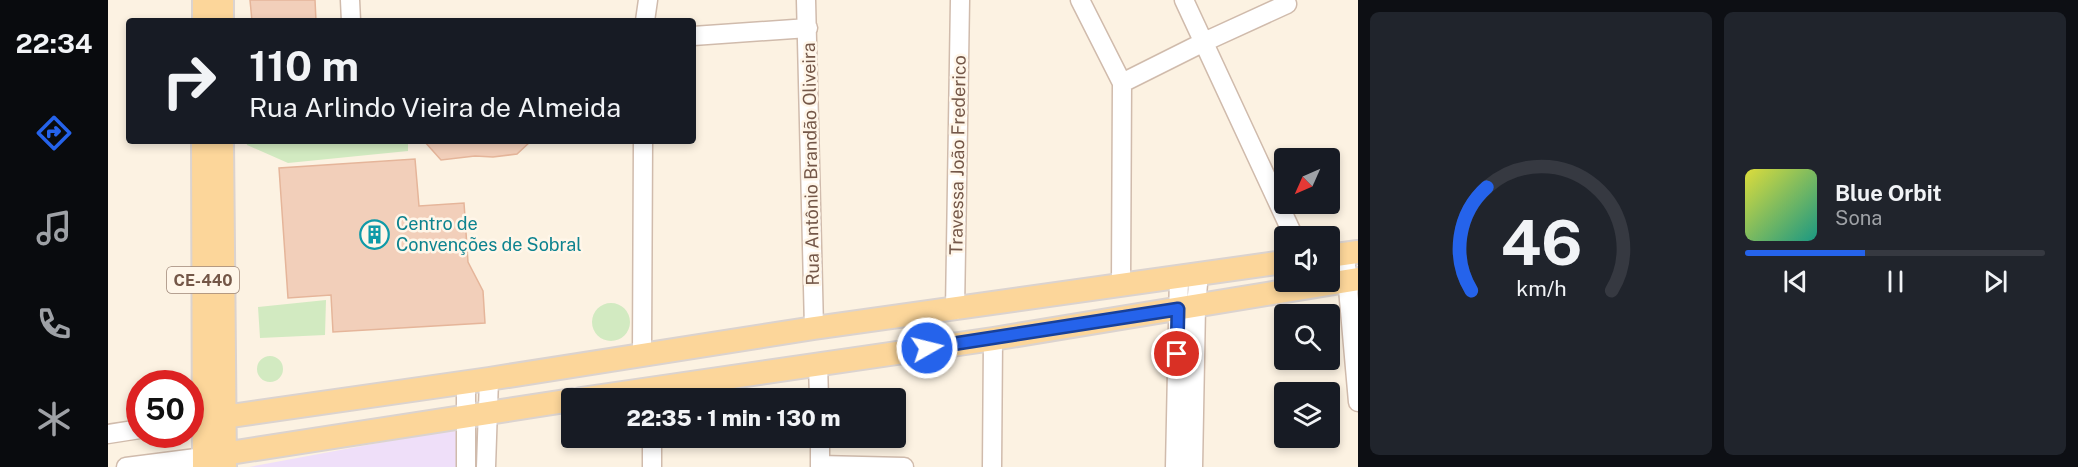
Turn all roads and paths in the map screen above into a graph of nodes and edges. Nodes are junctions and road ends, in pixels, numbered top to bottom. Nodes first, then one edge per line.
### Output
1 (204, 0) edge
2 (222, 0) edge
3 (350, 0) edge
4 (648, 0) edge
5 (806, 0) edge
6 (960, 0) edge
7 (1080, 0) edge
8 (1184, 0) edge
9 (1287, 4) dead end
10 (204, 18) edge
11 (222, 18) edge
12 (351, 18) edge
13 (645, 18) edge
14 (808, 28) junction
15 (696, 36) edge
16 (1204, 42) junction
17 (1122, 83) junction
18 (203, 144) edge
19 (222, 144) edge
20 (643, 144) edge
21 (1289, 226) edge
22 (1344, 254) edge
23 (1274, 263) edge
24 (1189, 275) junction
25 (1353, 279) edge
26 (1121, 284) junction
27 (1274, 292) edge
28 (1187, 308) junction
29 (956, 310) junction
30 (814, 328) junction
31 (758, 338) junction
32 (993, 339) junction
33 (642, 354) junction
34 (818, 364) junction
35 (763, 372) junction
36 (489, 379) junction
37 (466, 382) junction
38 (683, 388) edge
39 (819, 388) edge
40 (561, 402) edge
41 (1358, 402) edge
42 (478, 413) junction
43 (206, 420) edge
44 (126, 431) edge
45 (108, 434) edge
46 (652, 448) edge
47 (820, 448) edge
48 (215, 461) edge
49 (820, 466) edge
50 (126, 467) edge
51 (466, 467) edge
52 (486, 467) edge
53 (652, 467) edge
54 (904, 467) edge
55 (992, 467) edge
56 (1175, 467) edge
57 (1193, 467) edge

1 - 10 main road
2 - 11 main road
3 - 12 street
4 - 13 street
5 - 14 street, Rua Antônio Brandão Oliveira
6 - 29 street, Travessa João Frederico
7 - 17 street
8 - 16 street
9 - 16 street
14 - 15 street
14 - 30 street, Rua Antônio Brandão Oliveira
16 - 17 street
16 - 21 street
17 - 26 street
18 - 43 main road, CE-440
19 - 43 main road, CE-440
20 - 33 street
22 - 25 street
23 - 24 main road
24 - 26 main road
24 - 28 street
25 - 41 street
26 - 29 main road
27 - 28 main road
28 - 32 main road
28 - 56 street
28 - 57 street
29 - 30 main road
30 - 31 main road
31 - 33 main road
31 - 35 main road
32 - 34 main road
32 - 55 street
33 - 36 main road
34 - 35 main road
34 - 39 street
35 - 38 main road
36 - 37 main road
36 - 42 street
37 - 42 street
37 - 43 main road
40 - 42 main road
42 - 48 main road
42 - 51 street
42 - 52 street
43 - 48 main road, CE-440
44 - 45 street
46 - 53 street
47 - 49 street
48 - 50 street
49 - 54 street

